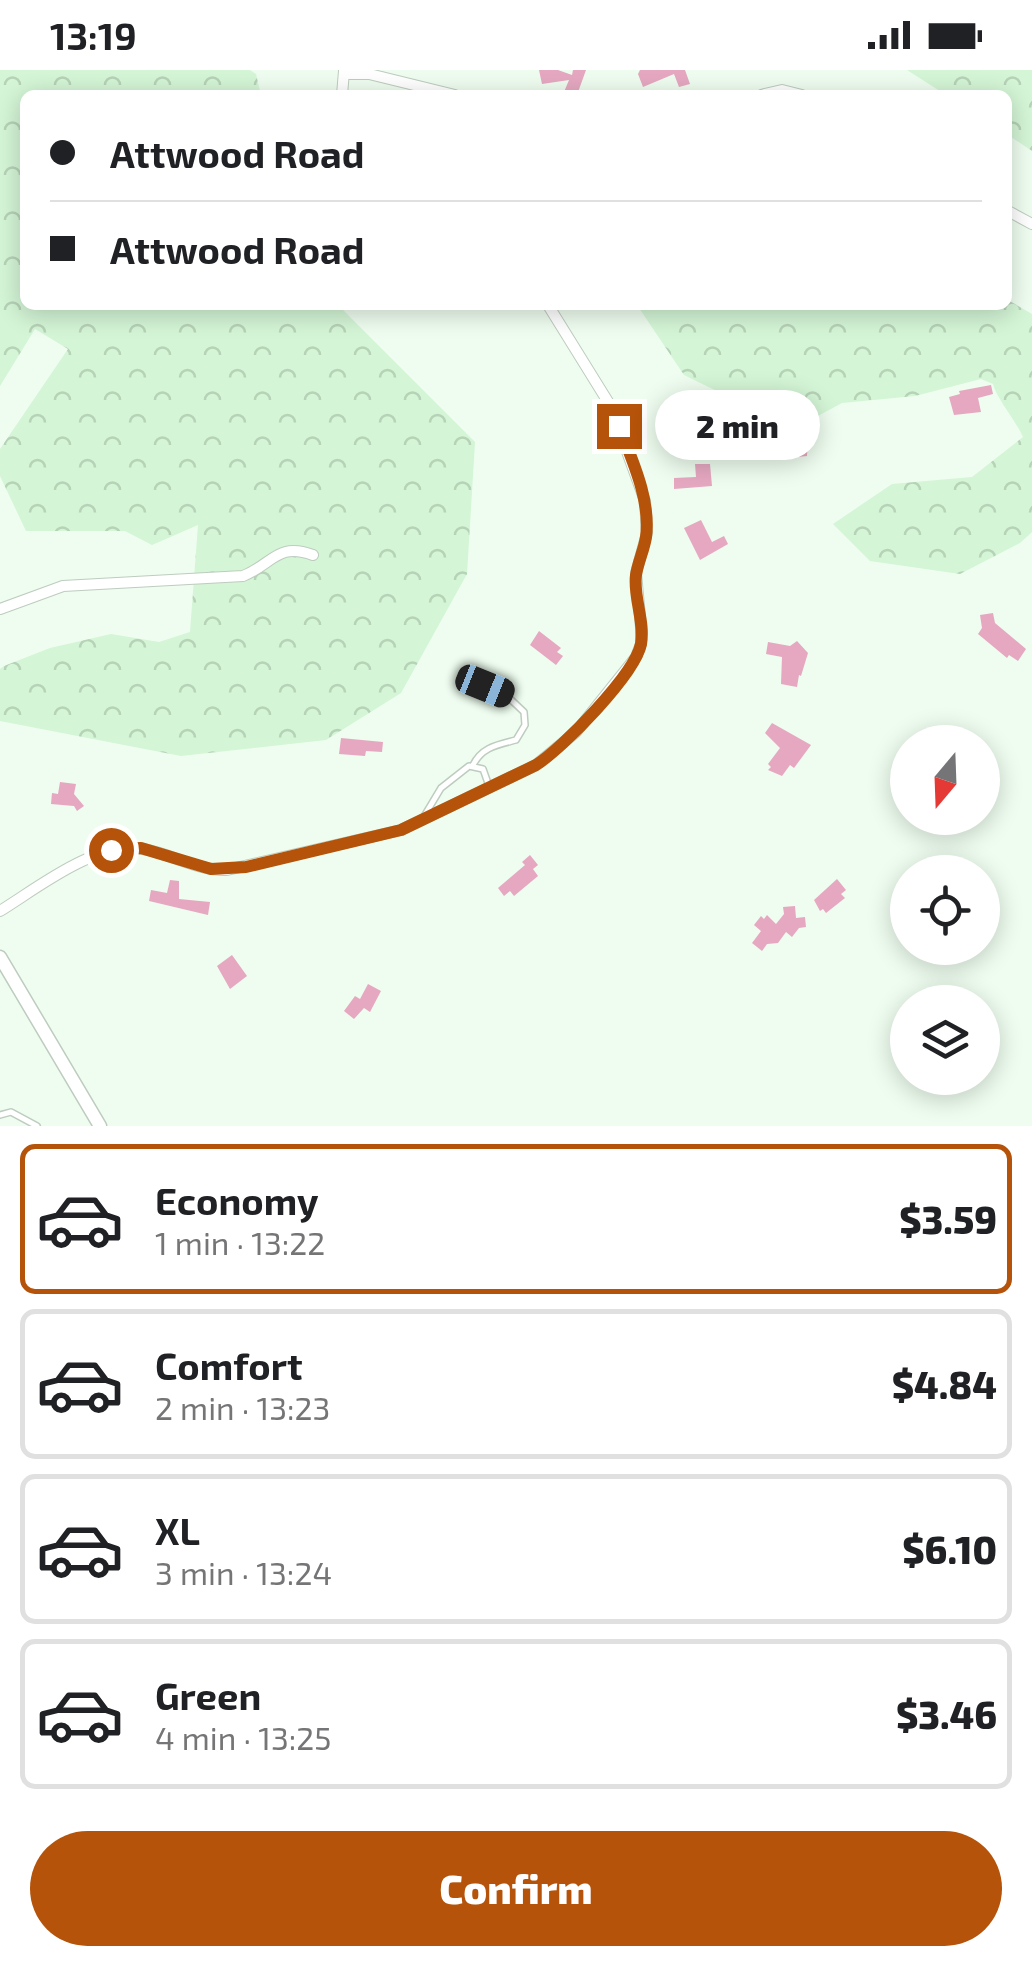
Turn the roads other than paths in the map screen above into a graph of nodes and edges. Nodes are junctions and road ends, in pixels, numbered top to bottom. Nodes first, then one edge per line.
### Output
1 (344, 72) edge
2 (435, 90) edge
3 (551, 310) edge
4 (313, 555) dead end
5 (0, 609) edge
6 (464, 677) dead end
7 (473, 766) junction
8 (490, 786) junction
9 (422, 821) junction
10 (0, 911) edge
11 (0, 957) edge
12 (0, 1115) edge
13 (37, 1126) edge
14 (100, 1126) edge

1 - 2 street
3 - 8 street
4 - 5 street
6 - 7 lane
7 - 8 lane
7 - 9 lane
8 - 9 street
9 - 10 street
11 - 14 street
12 - 13 lane

